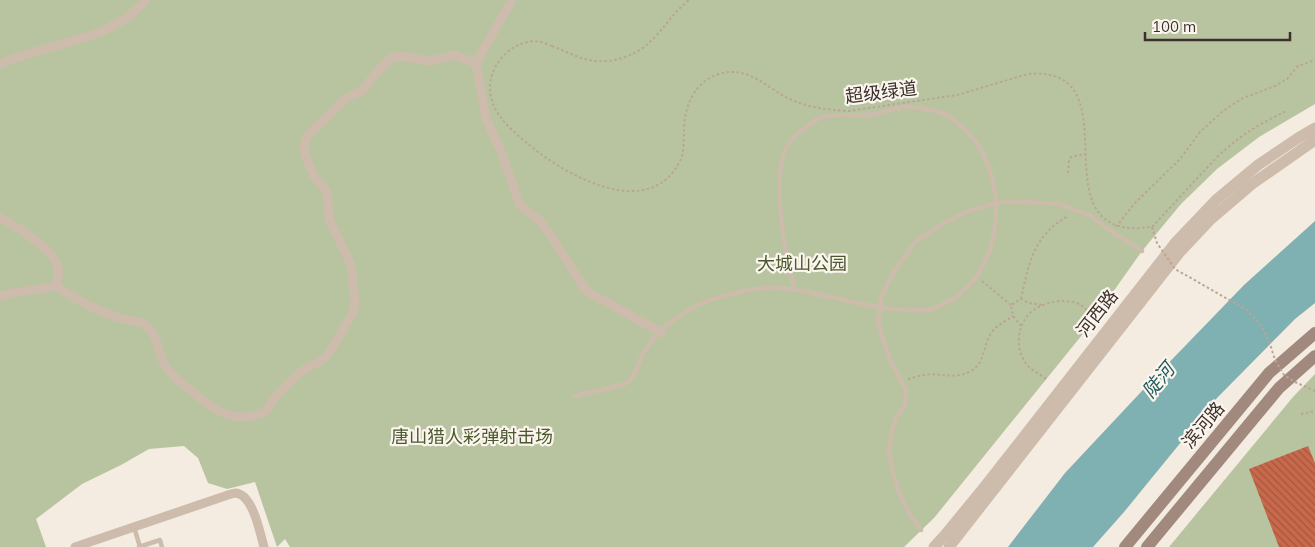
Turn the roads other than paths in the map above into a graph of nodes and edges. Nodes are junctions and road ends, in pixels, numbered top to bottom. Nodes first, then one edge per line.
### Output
1 (146, 0) edge
2 (512, 0) edge
3 (0, 64) edge
4 (476, 64) junction
5 (1315, 128) edge
6 (1315, 140) edge
7 (0, 218) edge
8 (1142, 251) dead end
9 (56, 285) junction
10 (795, 290) junction
11 (0, 298) edge
12 (662, 332) junction
13 (1315, 333) edge
14 (1315, 356) edge
15 (575, 396) dead end
16 (134, 527) junction
17 (921, 530) dead end
18 (75, 547) edge
19 (139, 547) edge
20 (162, 547) edge
21 (264, 547) edge
22 (934, 547) edge
23 (950, 547) edge
24 (1125, 547) edge
25 (1147, 547) edge

1 - 3 street
2 - 4 street
4 - 9 street
4 - 12 street
5 - 22 street, 河西路
6 - 23 street, 河西路
7 - 9 street
8 - 17 lane
9 - 11 street
10 - 10 lane
10 - 12 lane
12 - 15 lane
13 - 24 main road, 滨河路
14 - 25 main road, 滨河路
16 - 18 street
16 - 19 lane
16 - 21 street
19 - 20 lane

